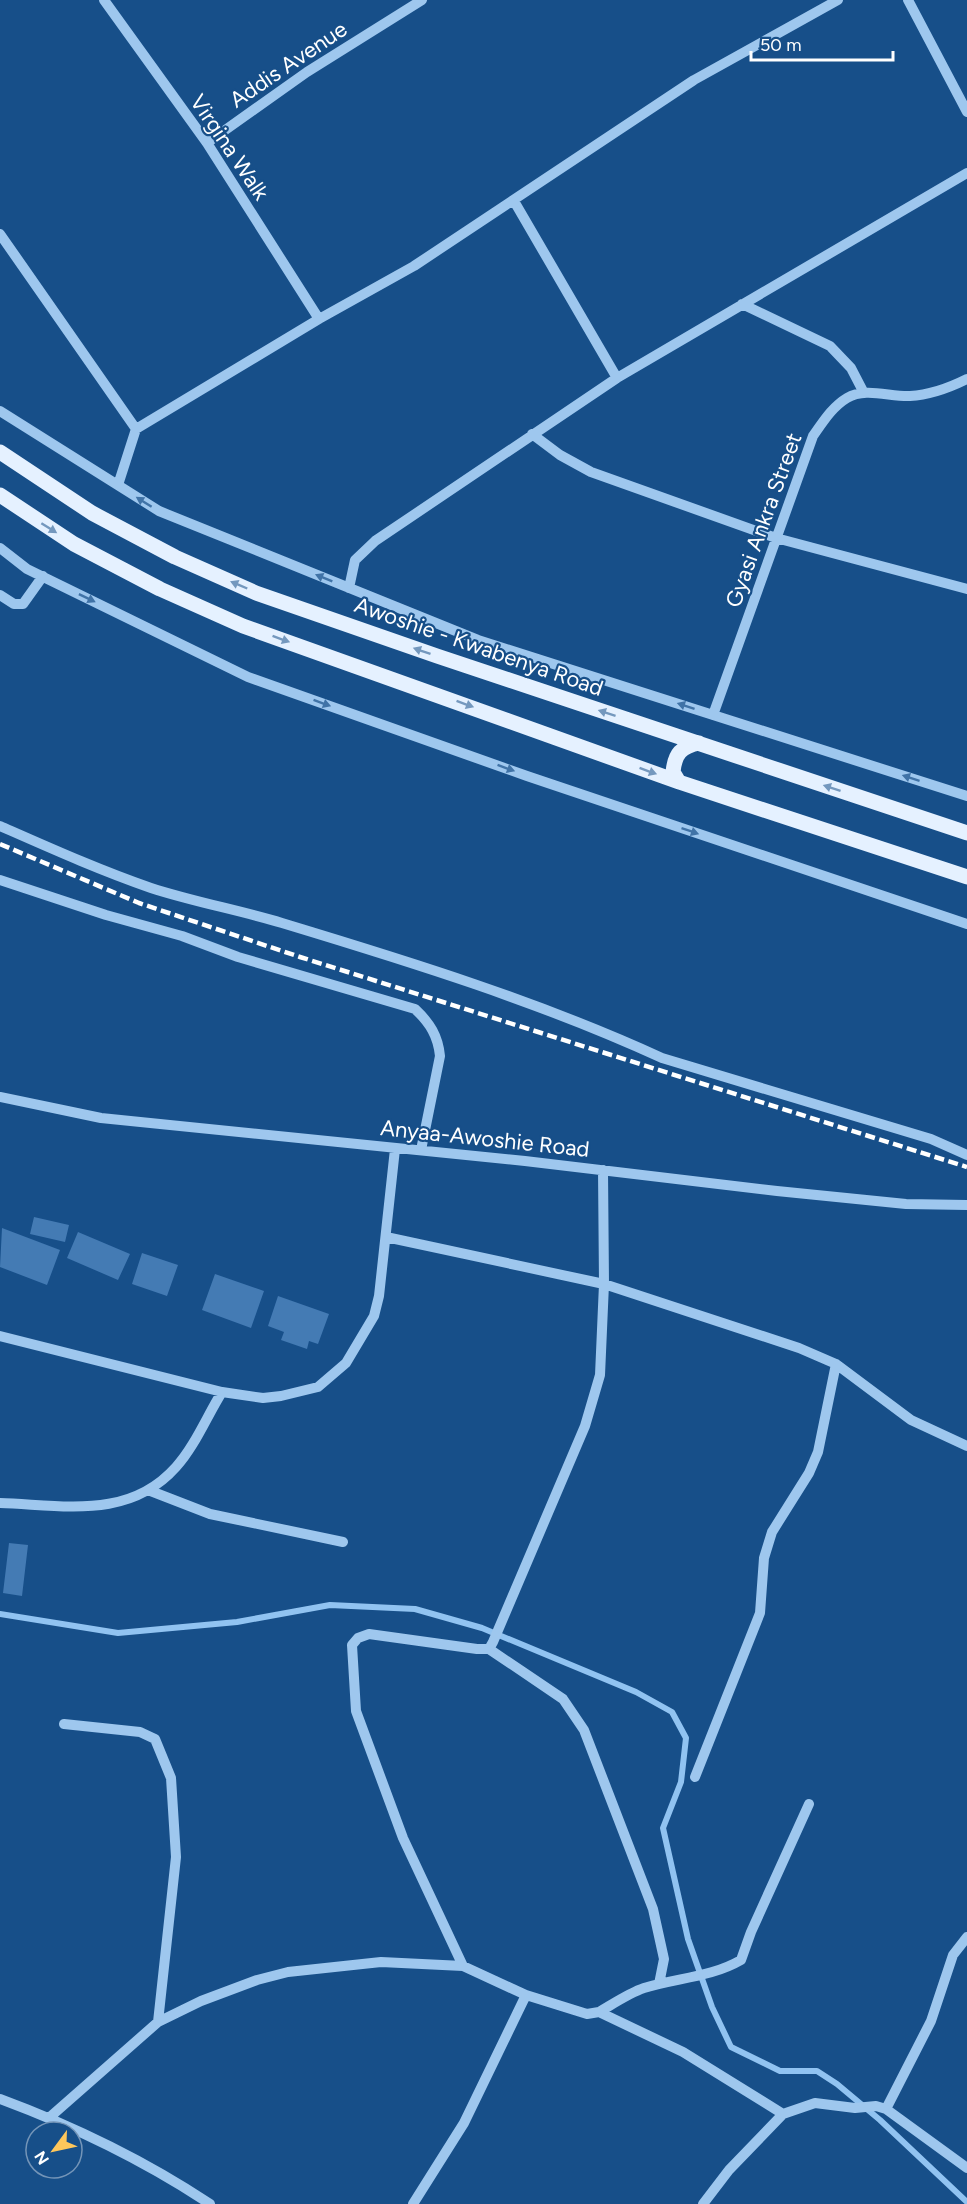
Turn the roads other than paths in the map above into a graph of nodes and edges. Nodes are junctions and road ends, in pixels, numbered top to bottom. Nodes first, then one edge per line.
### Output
1 (104, 0) edge
2 (422, 0) edge
3 (838, 0) edge
4 (908, 0) edge
5 (963, 95) edge
6 (967, 112) edge
7 (207, 143) junction
8 (967, 172) edge
9 (514, 201) junction
10 (0, 234) edge
11 (742, 304) junction
12 (319, 319) junction
13 (617, 378) junction
14 (967, 379) edge
15 (864, 393) junction
16 (0, 411) edge
17 (136, 429) junction
18 (532, 434) junction
19 (0, 452) edge
20 (118, 485) junction
21 (0, 495) edge
22 (776, 538) junction
23 (0, 548) edge
24 (43, 576) junction
25 (349, 588) junction
26 (967, 589) edge
27 (0, 595) edge
28 (713, 715) junction
29 (699, 743) junction
30 (679, 782) junction
31 (967, 796) edge
32 (0, 826) edge
33 (967, 833) edge
34 (967, 877) edge
35 (0, 880) edge
36 (967, 924) edge
37 (0, 1097) edge
38 (396, 1149) junction
39 (421, 1150) junction
40 (967, 1155) edge
41 (603, 1170) junction
42 (967, 1205) edge
43 (386, 1237) junction
44 (604, 1284) junction
45 (0, 1336) edge
46 (836, 1364) junction
47 (222, 1392) junction
48 (967, 1446) edge
49 (148, 1491) junction
50 (0, 1503) edge
51 (343, 1542) dead end
52 (491, 1645) junction
53 (64, 1724) dead end
54 (694, 1777) dead end
55 (809, 1804) dead end
56 (967, 1937) edge
57 (463, 1966) junction
58 (658, 1984) junction
59 (526, 1995) junction
60 (599, 2012) junction
61 (158, 2022) junction
62 (0, 2099) edge
63 (881, 2107) junction
64 (783, 2114) junction
65 (50, 2118) junction
66 (967, 2168) edge
67 (210, 2204) edge
68 (413, 2204) edge
69 (703, 2204) edge

1 - 7 street, Virgina Walk
2 - 7 street, Addis Avenue
3 - 9 street
4 - 5 street
5 - 6 street
7 - 12 street, Virgina Walk
8 - 11 street
9 - 12 street
9 - 13 street
10 - 17 street
11 - 13 street
11 - 15 street
12 - 17 street
13 - 18 street
14 - 15 street, Gyasi Ankra Street
15 - 22 street, Gyasi Ankra Street
16 - 20 street
17 - 20 street
18 - 22 street
18 - 25 street
29 -> 19 main road, Awoshie - Kwabenya Road
25 -> 20 street
21 -> 30 main road
22 - 26 street
22 - 28 street, Gyasi Ankra Street
23 - 24 street
24 - 27 street
24 -> 36 street
28 -> 25 street
31 -> 28 street
29 - 30 main road
33 -> 29 main road, Awoshie - Kwabenya Road
30 - 34 main road
32 - 40 street
35 - 39 street
37 - 38 street, Anyaa-Awoshie Road
38 - 39 street, Anyaa-Awoshie Road
38 - 43 street
39 - 41 street, Anyaa-Awoshie Road
41 - 42 street, Anyaa-Awoshie Road
41 - 44 street
43 - 44 street
43 - 47 street
44 - 46 street
44 - 52 street
45 - 47 street
46 - 48 street
46 - 54 street
47 - 49 street
49 - 50 street
49 - 51 street
52 - 57 street
52 - 58 street
53 - 61 street
55 - 58 street
56 - 63 street
57 - 59 street
57 - 61 street
58 - 60 street
59 - 60 street
59 - 68 street
60 - 64 street
61 - 65 street
62 - 65 street
63 - 64 street
63 - 66 street
64 - 69 street
65 - 67 street

